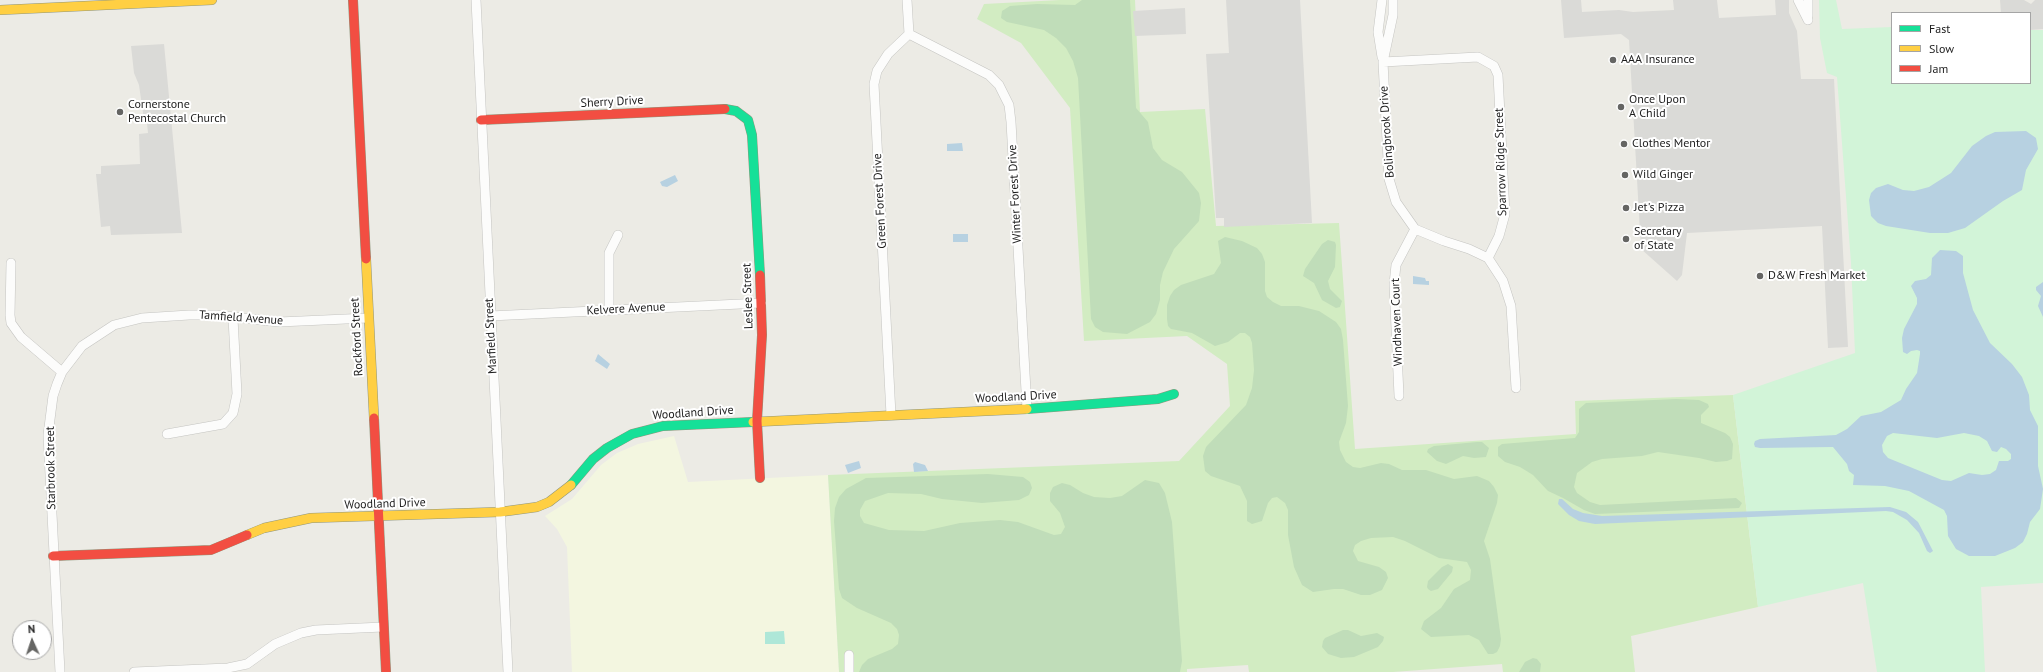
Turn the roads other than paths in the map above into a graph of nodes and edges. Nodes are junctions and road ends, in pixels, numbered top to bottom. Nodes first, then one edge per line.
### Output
1 (212, 0) edge
2 (353, 0) edge
3 (476, 0) edge
4 (907, 0) edge
5 (1382, 0) edge
6 (1393, 0) edge
7 (1798, 0) edge
8 (1808, 0) edge
9 (68, 4) edge
10 (0, 10) edge
11 (909, 34) junction
12 (1383, 62) junction
13 (743, 115) joint
14 (481, 120) junction
15 (1415, 229) junction
16 (618, 235) dead end
17 (1488, 258) junction
18 (11, 263) dead end
19 (761, 303) junction
20 (609, 310) junction
21 (490, 316) junction
22 (233, 318) junction
23 (368, 318) junction
24 (62, 372) junction
25 (1516, 388) dead end
26 (1174, 394) dead end
27 (1399, 396) dead end
28 (1027, 408) junction
29 (891, 415) junction
30 (757, 421) junction
31 (167, 434) dead end
32 (760, 478) dead end
33 (500, 512) junction
34 (378, 517) junction
35 (53, 556) junction
36 (383, 627) junction
37 (849, 655) dead end
38 (60, 672) edge
39 (134, 672) edge
40 (386, 672) edge
41 (508, 672) edge
42 (849, 672) edge

1 - 9 street
2 - 23 street, Rockford Street
3 - 14 street, Marfield Street
4 - 11 street
5 - 12 street
6 - 12 street, Bolingbrook Drive
7 - 8 street
9 - 10 street
11 - 28 street, Winter Forest Drive
11 - 29 street, Green Forest Drive
12 - 15 street, Bolingbrook Drive
12 - 17 street, Sparrow Ridge Street
13 - 14 street, Sherry Drive
13 - 19 street, Leslee Street
14 - 21 street, Marfield Street
15 - 17 street
15 - 27 street, Windhaven Court
16 - 20 street
17 - 25 street
18 - 24 street
19 - 20 street, Kelvere Avenue
19 - 30 street, Leslee Street
20 - 21 street, Kelvere Avenue
21 - 33 street, Marfield Street
22 - 23 street, Tamfield Avenue
22 - 24 street, Tamfield Avenue
22 - 31 street
23 - 34 street, Rockford Street
24 - 35 street, Starbrook Street
26 - 28 street, Woodland Drive
28 - 29 street, Woodland Drive
29 - 30 street, Woodland Drive
30 - 32 street, Leslee Street
30 - 33 street, Woodland Drive
33 - 34 street, Woodland Drive
33 - 41 street, Marfield Street
34 - 35 street, Woodland Drive
34 - 36 street, Rockford Street
35 - 38 street, Starbrook Street
36 - 39 street
36 - 40 street, Rockford Street
37 - 42 street

